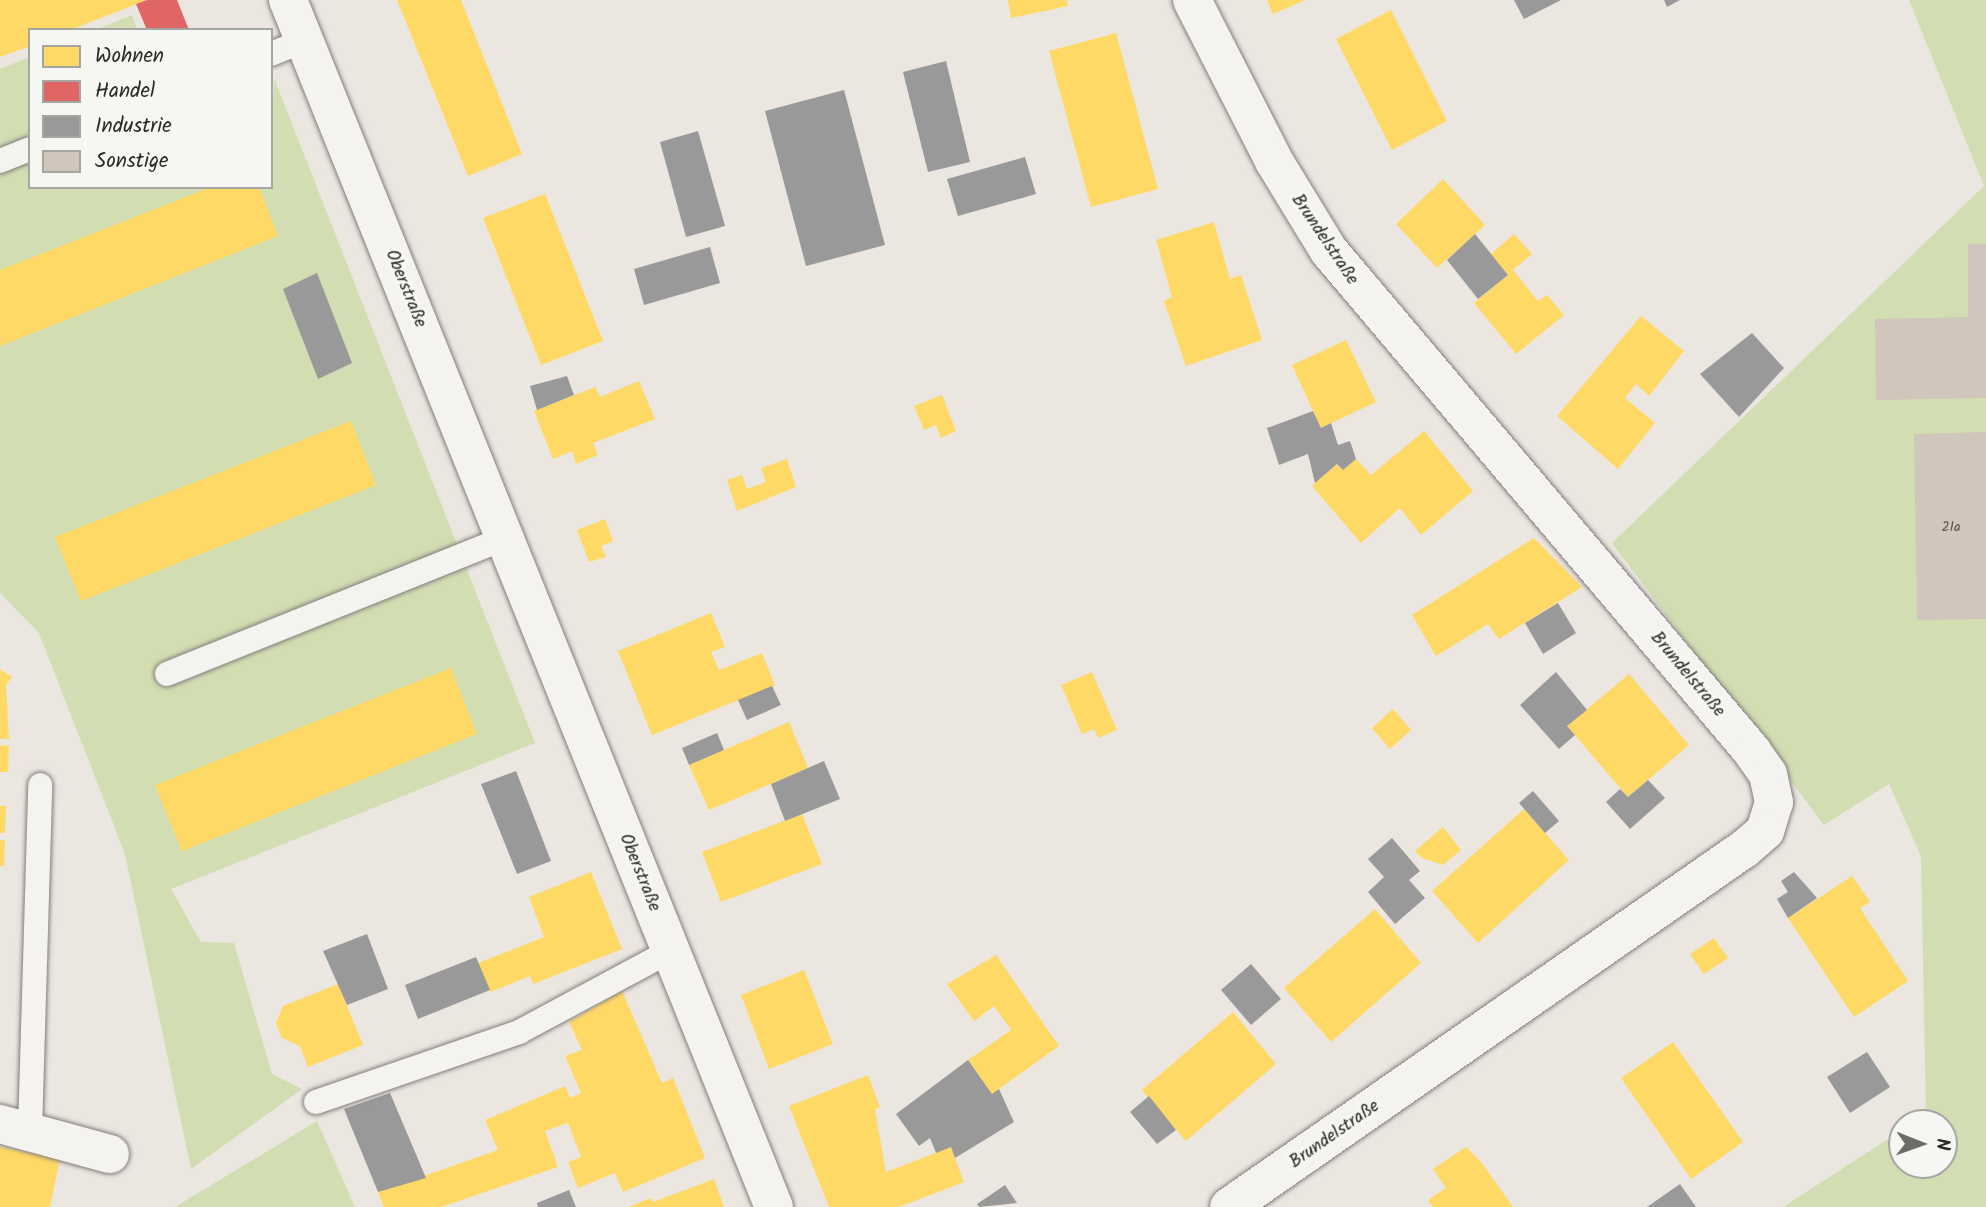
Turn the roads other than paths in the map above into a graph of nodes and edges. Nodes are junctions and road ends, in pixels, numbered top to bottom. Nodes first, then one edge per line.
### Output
1 (288, 0) edge
2 (1192, 0) edge
3 (288, 47) edge
4 (28, 150) edge
5 (0, 161) edge
6 (506, 538) junction
7 (167, 674) dead end
8 (40, 785) dead end
9 (670, 951) junction
10 (316, 1102) dead end
11 (15, 1128) edge
12 (110, 1154) dead end
13 (774, 1207) edge
14 (1229, 1207) edge

1 - 3 street, Oberstraße
2 - 14 street, Brundelstraße
3 - 6 street, Oberstraße
4 - 5 lane
6 - 7 lane
6 - 9 street, Oberstraße
8 - 11 lane
9 - 10 lane
9 - 13 street, Oberstraße
11 - 12 street

